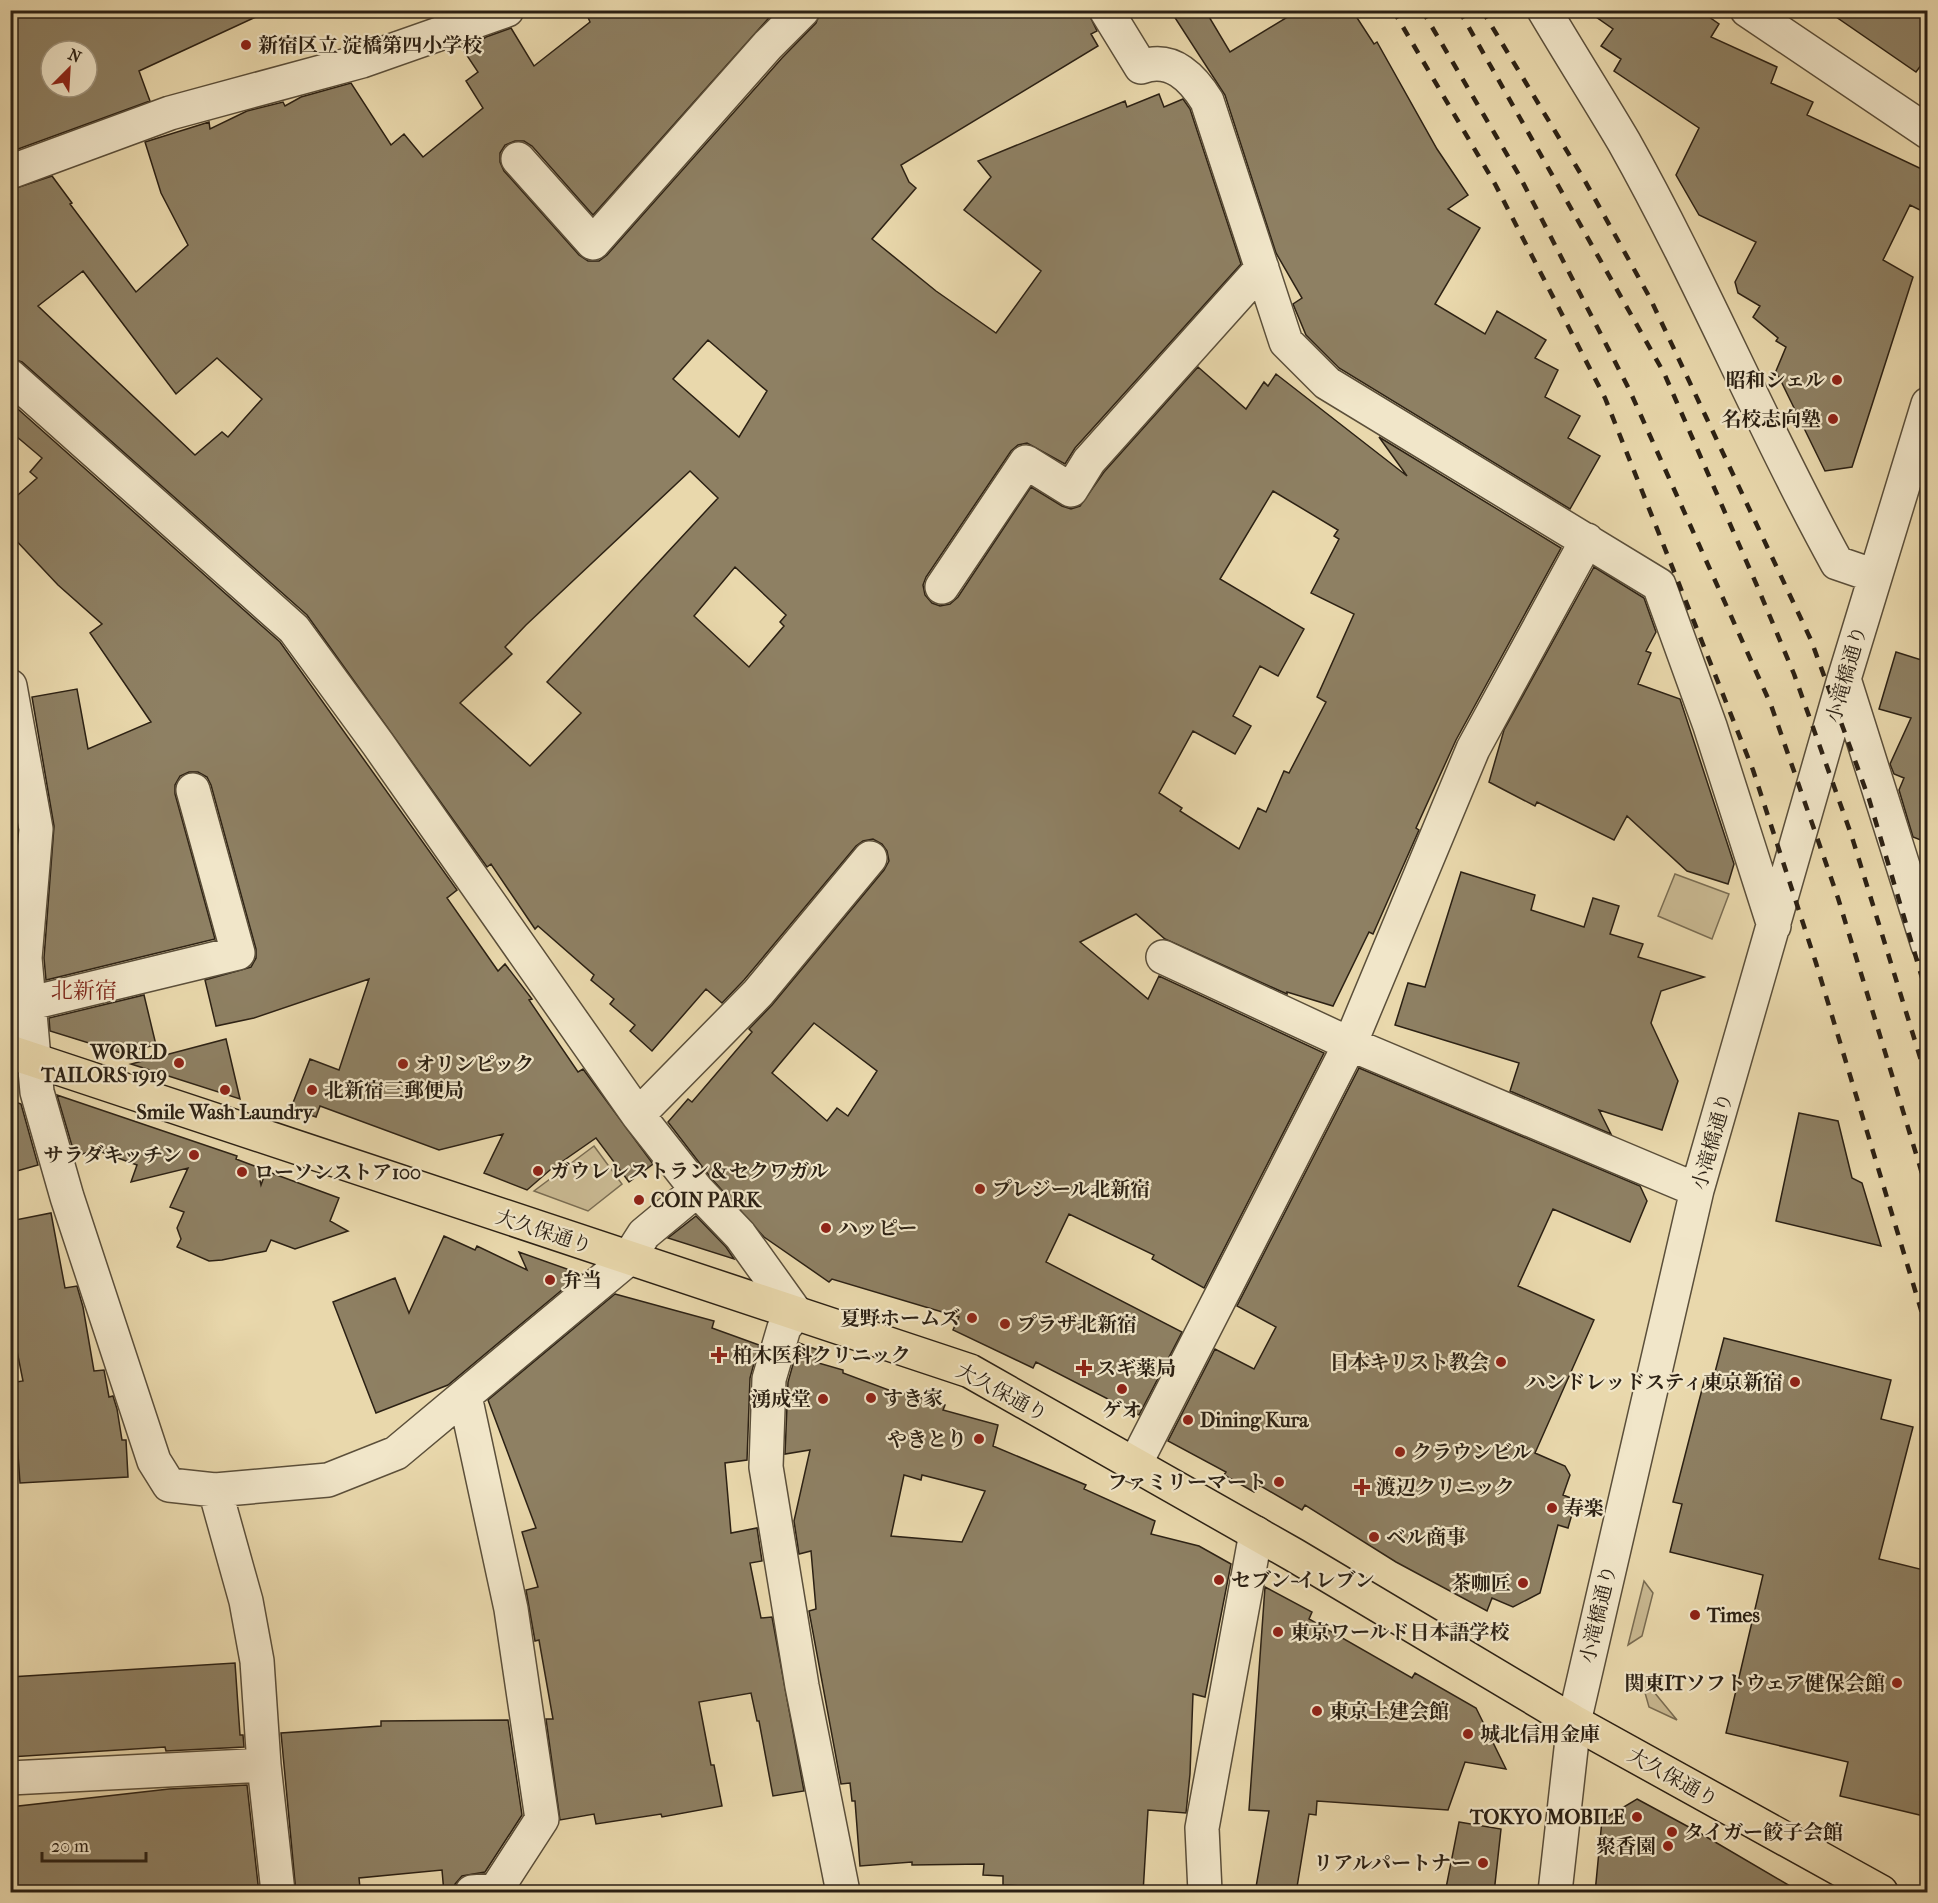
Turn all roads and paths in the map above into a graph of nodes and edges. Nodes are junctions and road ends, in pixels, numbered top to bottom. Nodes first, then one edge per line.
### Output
1 (507, 10) edge
2 (803, 10) edge
3 (1106, 10) edge
4 (1544, 10) edge
5 (1747, 10) edge
6 (1928, 132) edge
7 (518, 159) dead end
8 (10, 172) edge
9 (1262, 268) junction
10 (10, 376) edge
11 (1928, 404) edge
12 (1587, 540) junction
13 (1875, 576) junction
14 (942, 587) dead end
15 (1844, 679) junction
16 (10, 686) edge
17 (194, 790) dead end
18 (870, 858) dead end
19 (1774, 926) junction
20 (1928, 945) edge
21 (18, 957) edge
22 (1163, 957) dead end
23 (27, 1004) junction
24 (1350, 1044) junction
25 (23, 1057) edge
26 (638, 1115) junction
27 (697, 1190) junction
28 (1697, 1190) junction
29 (628, 1259) junction
30 (796, 1313) junction
31 (465, 1396) junction
32 (1134, 1466) junction
33 (215, 1490) junction
34 (1256, 1533) junction
35 (1574, 1722) junction
36 (264, 1765) junction
37 (10, 1778) edge
38 (278, 1893) edge
39 (472, 1893) edge
40 (843, 1893) edge
41 (1205, 1893) edge
42 (1555, 1893) edge
43 (1881, 1893) edge

1 - 8 street
2 - 7 street
3 - 9 street
4 - 13 street
5 - 6 street
9 - 12 street
9 - 14 street
10 - 26 street
11 - 13 street, 小滝橋通り
12 - 19 street
12 - 24 street
13 - 15 street, 小滝橋通り
15 - 19 street, 小滝橋通り
15 - 20 street
16 - 21 street
17 - 23 street
18 - 26 street
19 - 28 street, 小滝橋通り
21 - 23 street
22 - 24 street
23 - 25 street
24 - 28 street
24 - 32 street
25 - 29 main road, 大久保通り
25 - 33 street
26 - 27 street
27 - 29 street
27 - 30 street
28 - 35 street, 小滝橋通り
29 - 30 main road, 大久保通り
29 - 31 street
30 - 32 main road, 大久保通り
30 - 40 street
31 - 33 street
31 - 39 street
32 - 34 main road, 大久保通り
33 - 36 street
34 - 35 main road, 大久保通り
34 - 41 street
35 - 42 street, 小滝橋通り
35 - 43 main road, 大久保通り
36 - 37 street
36 - 38 street

